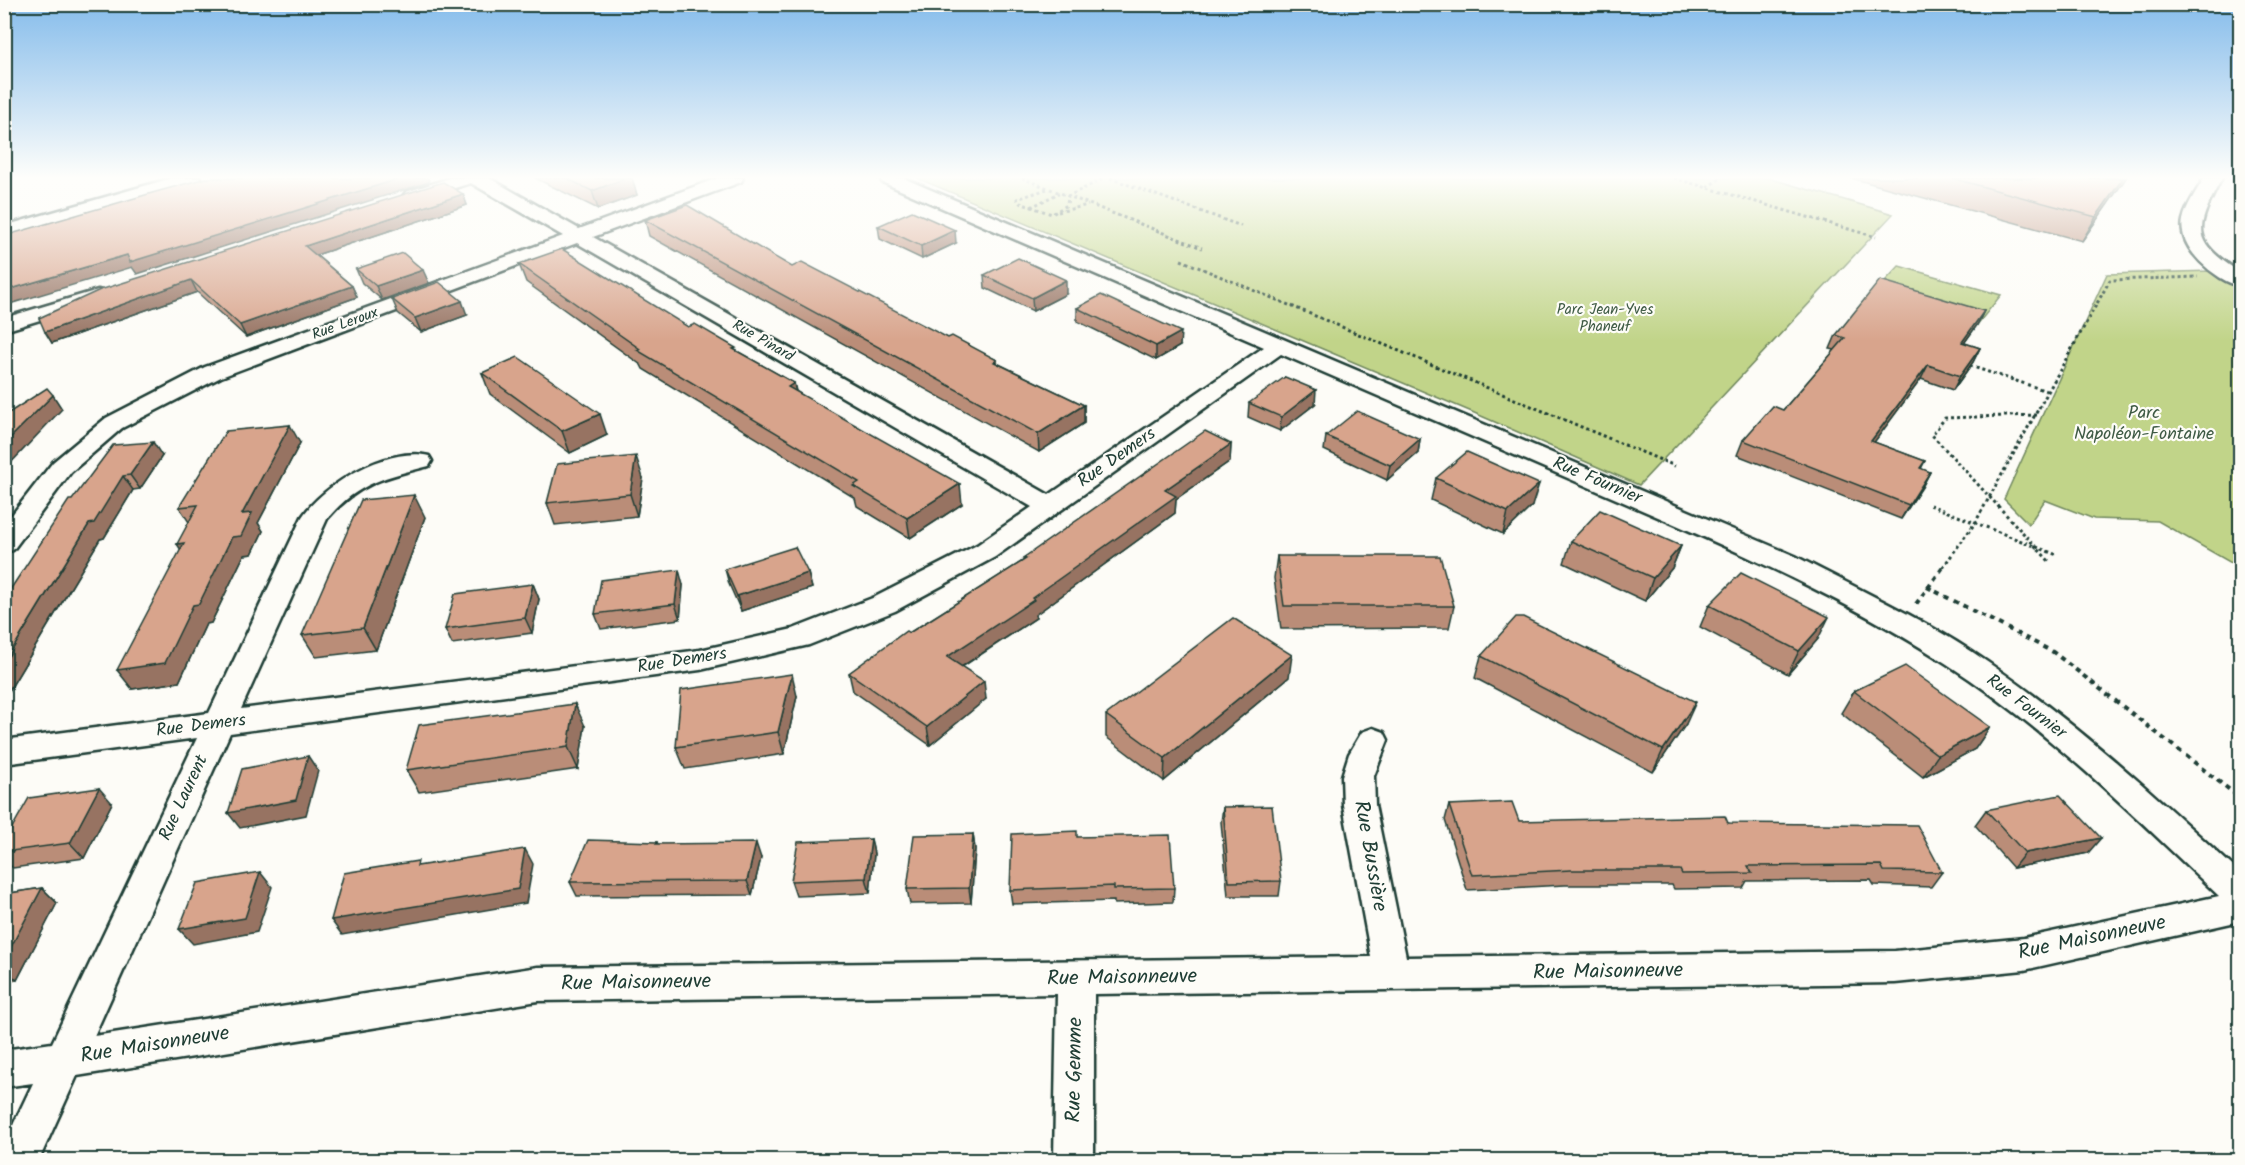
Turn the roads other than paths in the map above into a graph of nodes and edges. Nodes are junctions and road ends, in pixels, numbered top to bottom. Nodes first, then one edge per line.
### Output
1 (574, 232) edge
2 (594, 232) edge
3 (1016, 232) edge
4 (2194, 232) edge
5 (582, 237) junction
6 (2235, 278) edge
7 (115, 290) edge
8 (4, 325) edge
9 (1280, 345) junction
10 (420, 462) dead end
11 (1049, 506) junction
12 (4, 544) edge
13 (218, 724) junction
14 (1373, 740) dead end
15 (4, 752) edge
16 (2241, 894) edge
17 (2241, 906) edge
18 (1392, 975) junction
19 (1076, 979) junction
20 (64, 1060) junction
21 (4, 1069) edge
22 (18, 1161) edge
23 (1074, 1161) edge

1 - 5 street, Rue Pinard
2 - 5 street, Rue Leroux
3 - 9 street, Rue Fournier
4 - 6 street
5 - 11 street, Rue Pinard
5 - 12 street, Rue Leroux
7 - 8 street
9 - 11 street, Rue Demers
9 - 16 street, Rue Fournier
10 - 13 street, Rue Laurent
11 - 13 street, Rue Demers
13 - 15 street, Rue Demers
13 - 20 street, Rue Laurent
14 - 18 street, Rue Bussière
17 - 18 street, Rue Maisonneuve
18 - 19 street, Rue Maisonneuve
19 - 20 street, Rue Maisonneuve
19 - 23 street, Rue Gemme
20 - 21 street, Rue Maisonneuve
20 - 22 street, Rue Laurent

